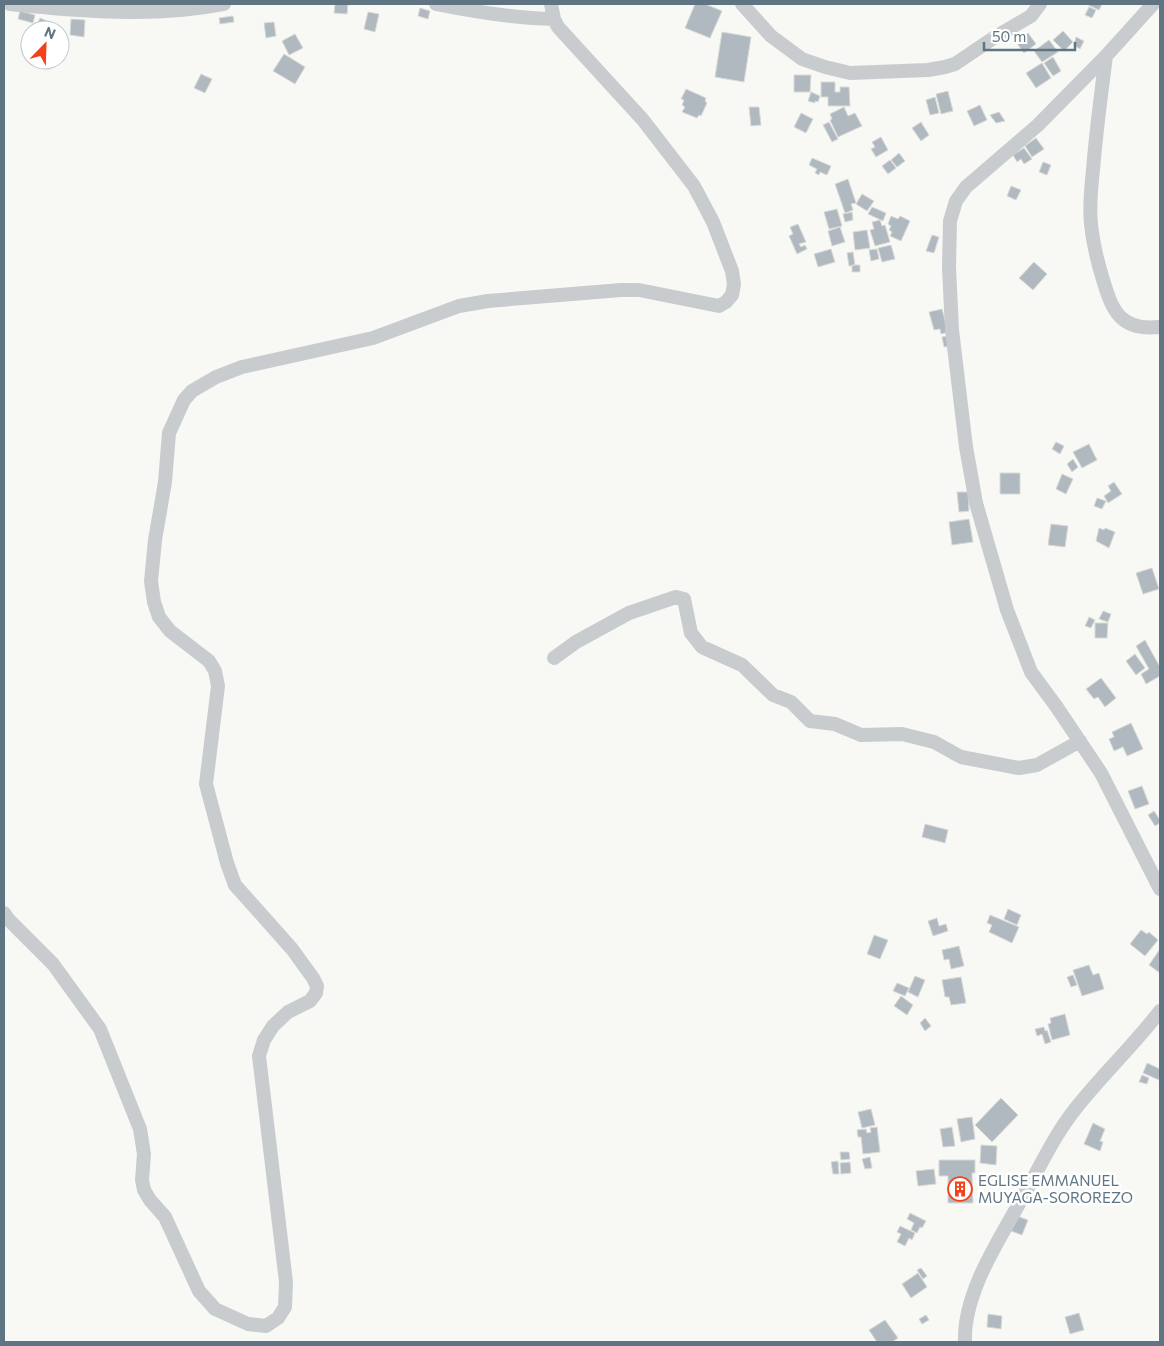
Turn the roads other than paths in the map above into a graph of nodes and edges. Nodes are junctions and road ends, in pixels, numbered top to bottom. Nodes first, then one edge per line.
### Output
1 (10, 4) edge
2 (224, 4) edge
3 (436, 4) edge
4 (551, 4) edge
5 (742, 4) edge
6 (1040, 4) edge
7 (1153, 4) edge
8 (554, 20) junction
9 (1106, 56) junction
10 (1160, 327) edge
11 (554, 658) dead end
12 (1080, 741) junction
13 (1160, 889) edge
14 (4, 913) edge
15 (1160, 1011) edge
16 (965, 1342) edge

1 - 2 street
3 - 8 street
4 - 8 street
5 - 6 street
7 - 9 street
8 - 14 street
9 - 10 street
9 - 12 street
11 - 12 street
12 - 13 street
15 - 16 street

